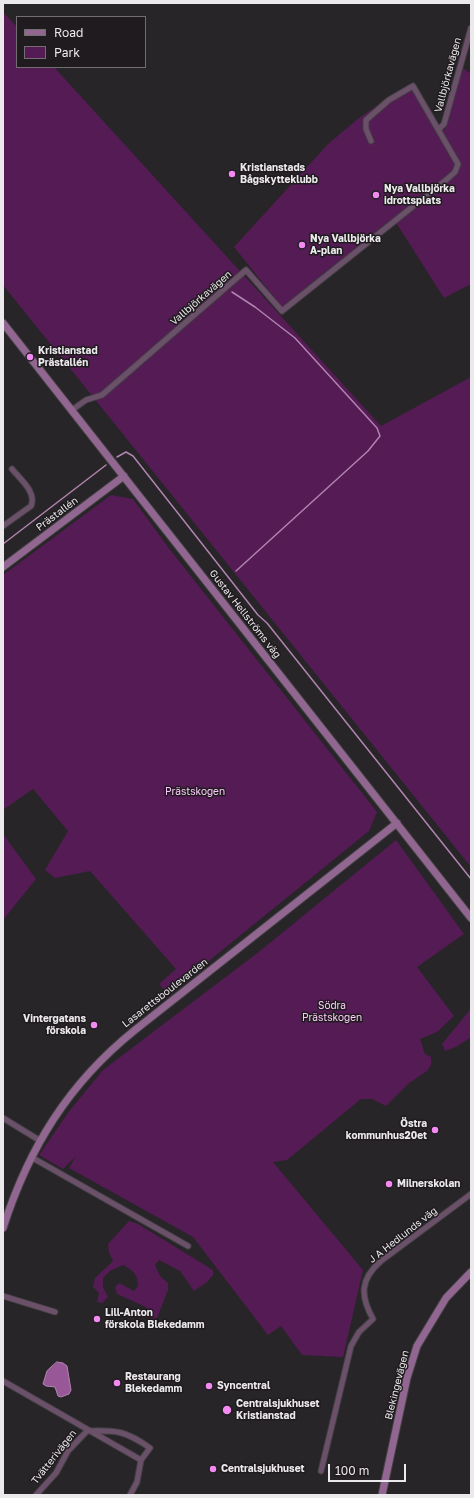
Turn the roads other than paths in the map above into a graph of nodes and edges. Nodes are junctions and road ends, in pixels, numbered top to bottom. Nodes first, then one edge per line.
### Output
1 (471, 28) edge
2 (439, 129) junction
3 (371, 141) dead end
4 (3, 323) edge
5 (72, 410) junction
6 (12, 469) dead end
7 (124, 476) junction
8 (3, 526) edge
9 (3, 567) edge
10 (397, 823) junction
11 (471, 918) edge
12 (3, 1118) edge
13 (39, 1140) junction
14 (31, 1157) junction
15 (471, 1194) edge
16 (3, 1228) edge
17 (188, 1246) dead end
18 (471, 1272) edge
19 (3, 1296) edge
20 (55, 1312) dead end
21 (3, 1381) edge
22 (87, 1431) junction
23 (141, 1460) junction
24 (321, 1470) dead end
25 (36, 1495) edge
26 (130, 1495) edge
27 (382, 1495) edge

1 - 2 street, Vallbjörkavägen
2 - 3 street
2 - 5 street, Vallbjörkavägen
4 - 5 street, Gustav Hellströms väg
5 - 7 street, Gustav Hellströms väg
6 - 8 street
7 - 9 street, Prästallén
7 - 10 street, Gustav Hellströms väg
10 - 11 street, Gustav Hellströms väg
10 - 13 street, Lasarettsboulevarden
12 - 13 street
13 - 14 street, Lasarettsboulevarden
14 - 16 street, Lasarettsboulevarden
14 - 17 street
15 - 24 street, J A Hedlunds väg
18 - 27 street, Blekingevägen
19 - 20 street
21 - 22 street
22 - 23 street
22 - 23 street
22 - 25 street, Tvätterivägen
23 - 26 street

